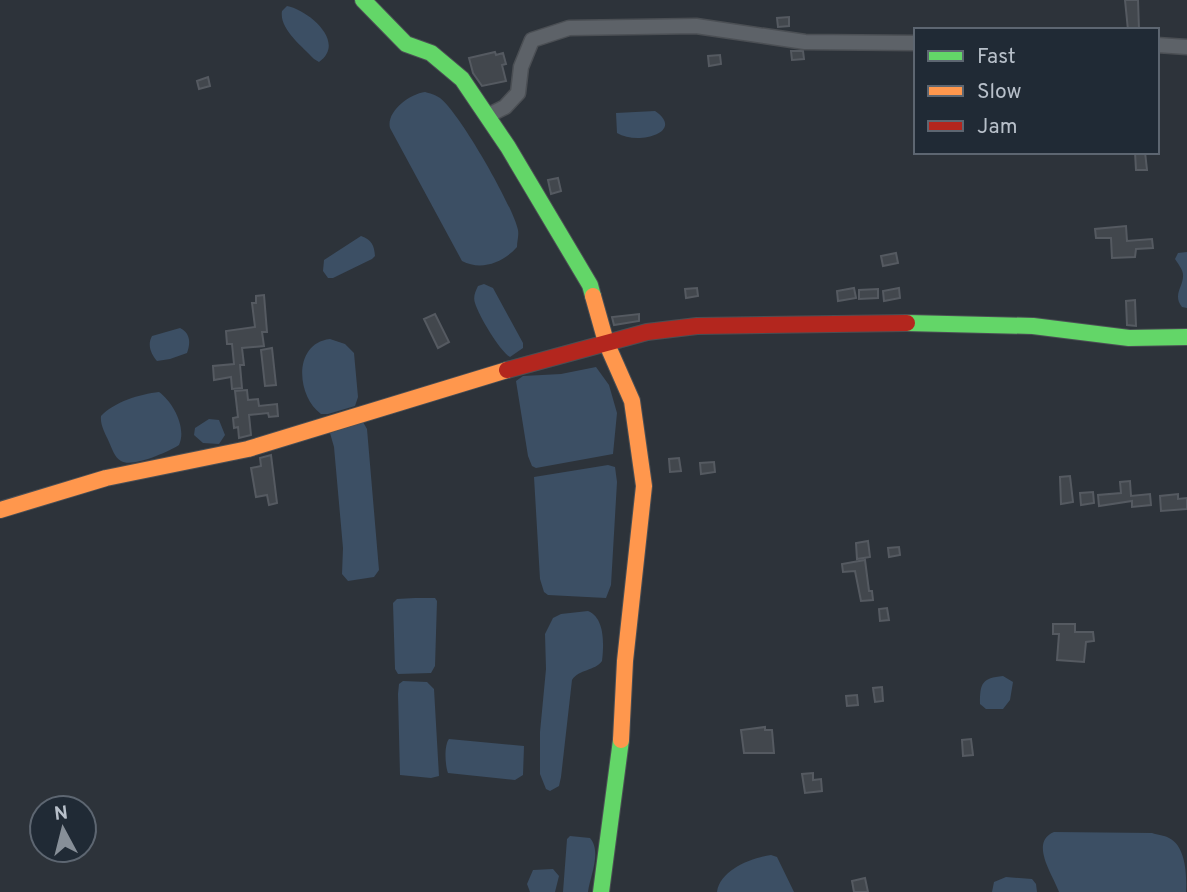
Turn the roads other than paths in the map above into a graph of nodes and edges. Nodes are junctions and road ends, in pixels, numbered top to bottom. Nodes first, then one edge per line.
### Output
1 (363, 0) edge
2 (914, 43) edge
3 (1159, 45) edge
4 (1187, 47) edge
5 (487, 116) junction
6 (1187, 337) edge
7 (606, 342) junction
8 (0, 510) edge
9 (601, 892) edge

1 - 5 street
2 - 5 street
3 - 4 street
5 - 7 street
6 - 7 street
7 - 8 street
7 - 9 street

